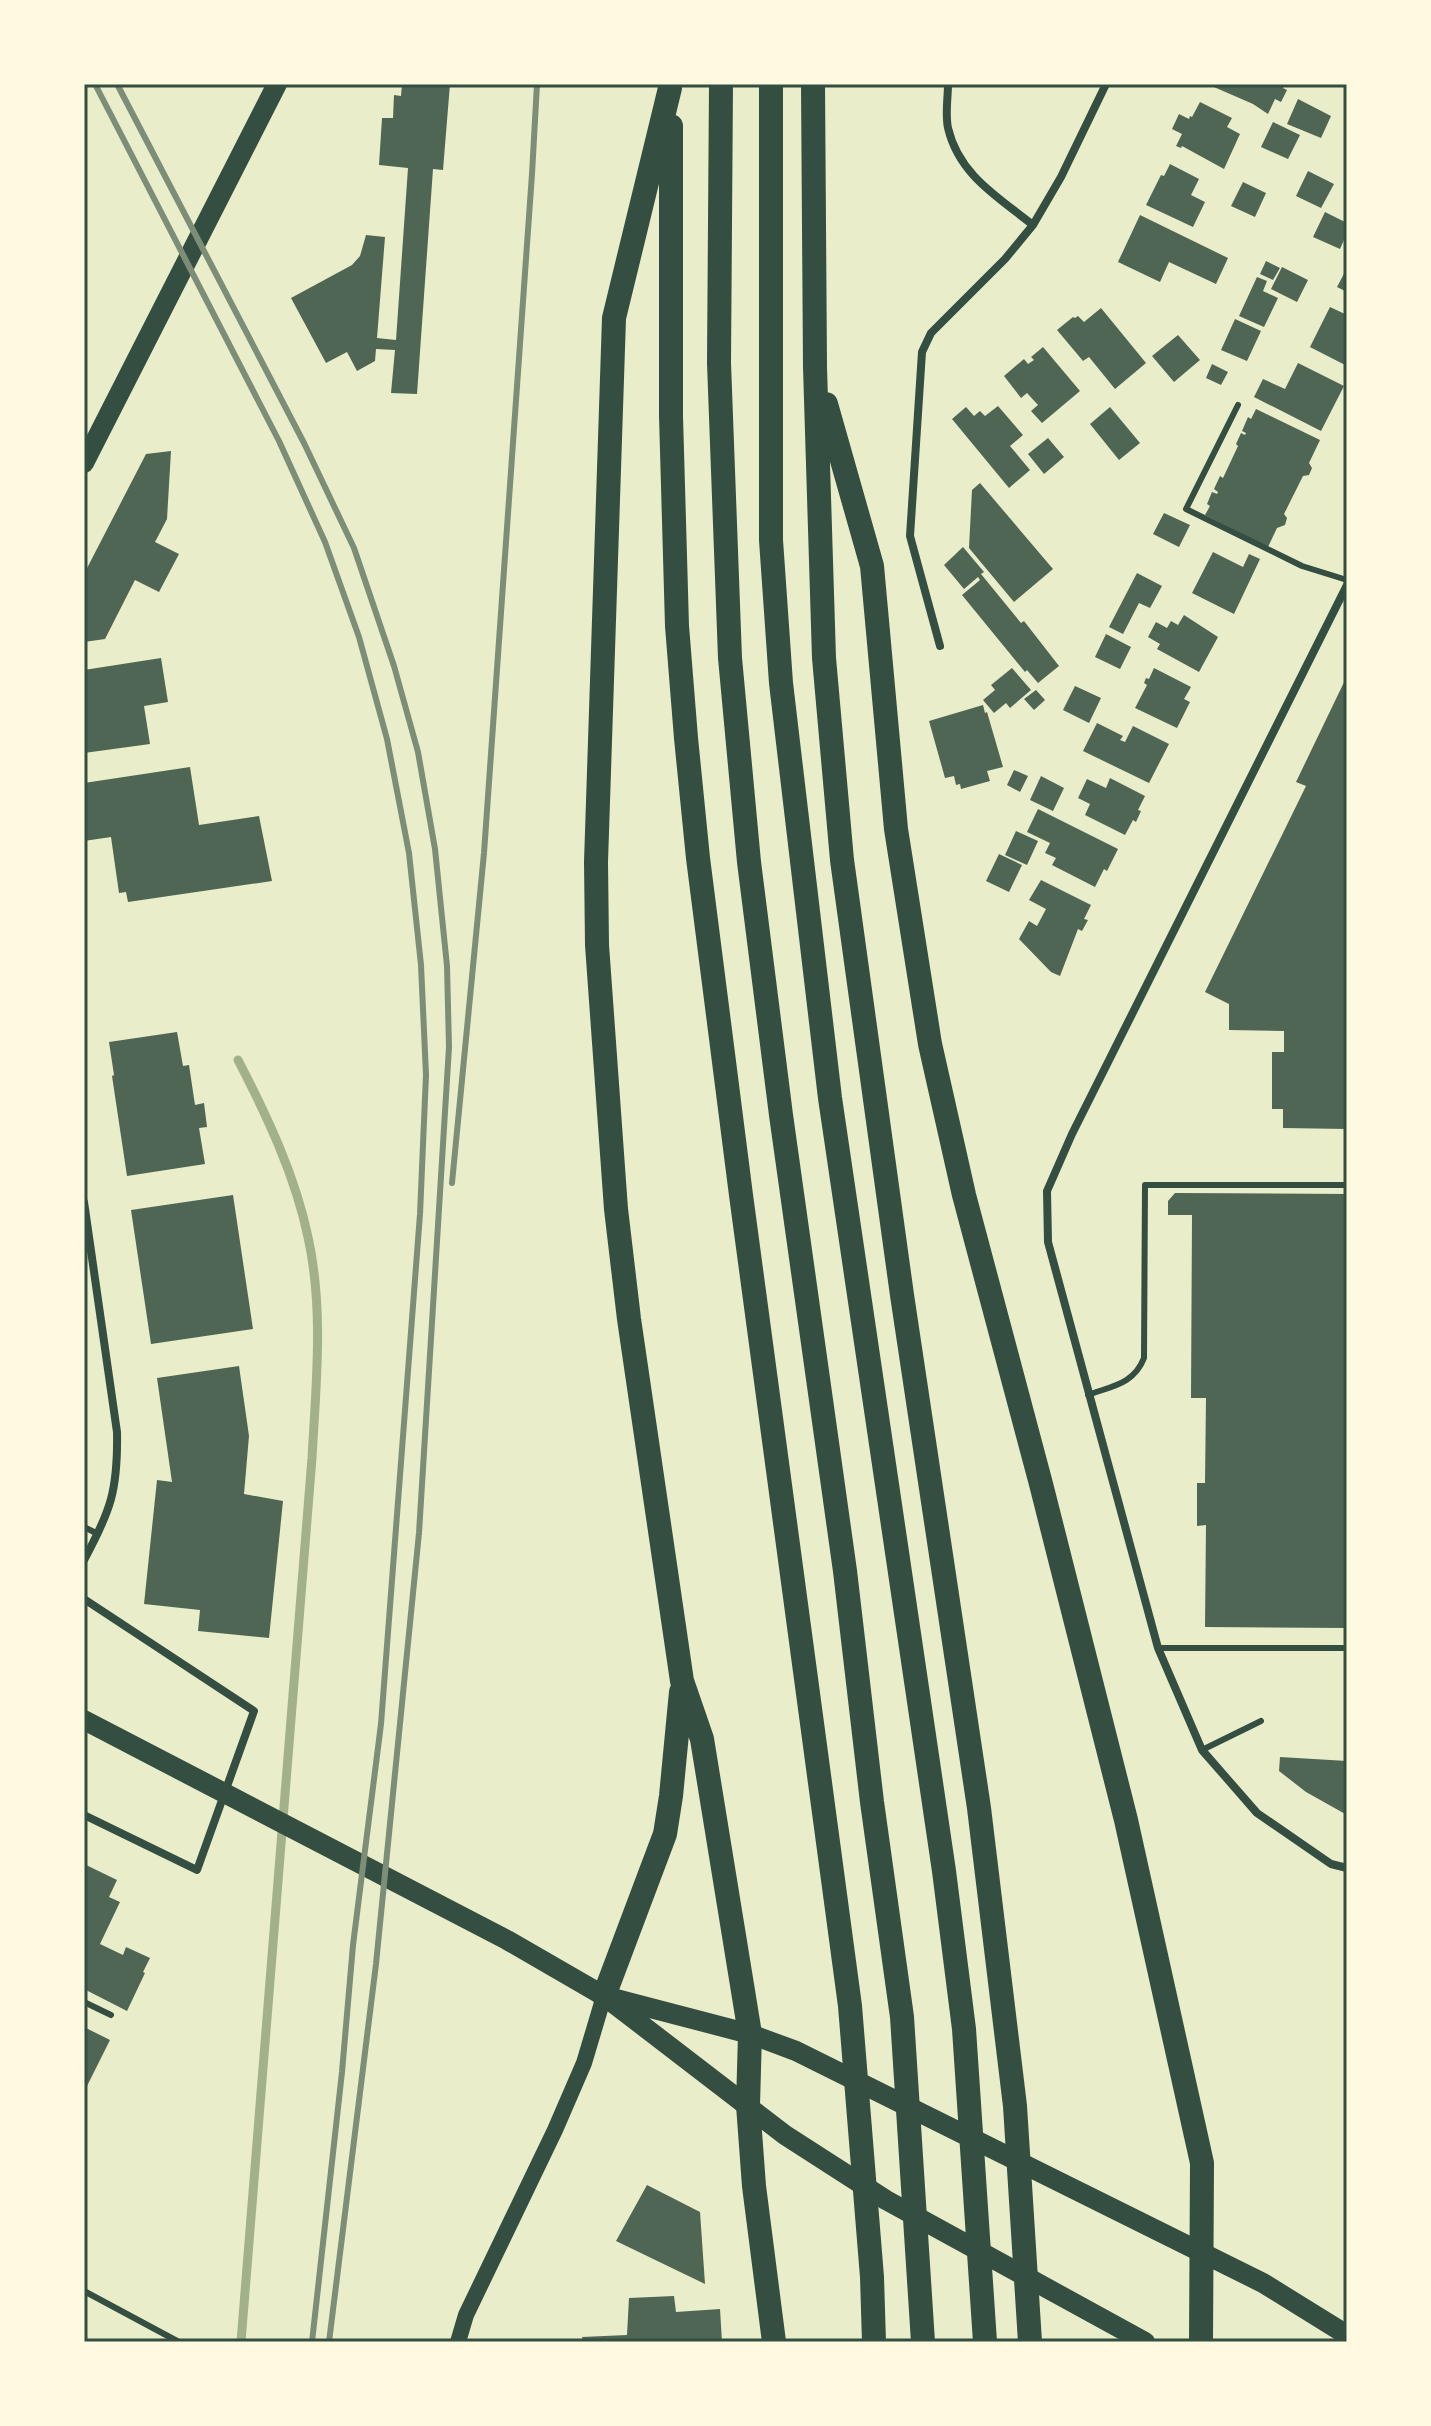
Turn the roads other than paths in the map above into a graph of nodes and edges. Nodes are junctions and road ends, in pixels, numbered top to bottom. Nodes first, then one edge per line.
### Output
1 (277, 84) edge
2 (721, 84) edge
3 (771, 84) edge
4 (813, 84) edge
5 (948, 84) edge
6 (1106, 84) edge
7 (670, 86) edge
8 (1033, 225) junction
9 (815, 367) junction
10 (1238, 405) dead end
11 (84, 463) edge
12 (1347, 583) edge
13 (940, 646) dead end
14 (1347, 1185) edge
15 (84, 1202) edge
16 (84, 1267) edge
17 (95, 1273) junction
18 (1088, 1395) junction
19 (84, 1527) edge
20 (98, 1534) junction
21 (84, 1560) edge
22 (84, 1599) edge
23 (1158, 1648) junction
24 (1347, 1648) edge
25 (682, 1681) junction
26 (84, 1720) edge
27 (1261, 1721) dead end
28 (1202, 1750) junction
29 (84, 1815) edge
30 (1347, 1868) edge
31 (604, 1996) junction
32 (84, 2002) edge
33 (111, 2015) dead end
34 (750, 2034) junction
35 (748, 2105) junction
36 (1202, 2253) junction
37 (84, 2291) edge
38 (1347, 2335) edge
39 (179, 2342) edge
40 (458, 2342) edge
41 (774, 2342) edge
42 (874, 2342) edge
43 (923, 2342) edge
44 (985, 2342) edge
45 (1030, 2342) edge
46 (1145, 2342) edge
47 (1201, 2342) edge

1 - 11 main road
2 - 43 highway
3 - 44 highway
4 - 9 highway
5 - 8 street
6 - 8 street
7 - 25 highway
7 - 42 highway
8 - 13 street
9 - 36 highway
9 - 45 highway
10 - 12 lane
12 - 18 street
14 - 18 lane
15 - 17 street
16 - 17 lane
17 - 20 street
18 - 23 street
19 - 20 lane
20 - 21 street
22 - 29 street
23 - 24 lane
23 - 28 street
25 - 31 highway
25 - 34 highway
26 - 31 main road
27 - 28 lane
28 - 30 street
31 - 34 main road
31 - 35 main road
31 - 40 main road
32 - 33 lane
34 - 35 highway
34 - 36 main road
35 - 41 highway
35 - 46 main road
36 - 38 main road
36 - 47 highway
37 - 39 lane

